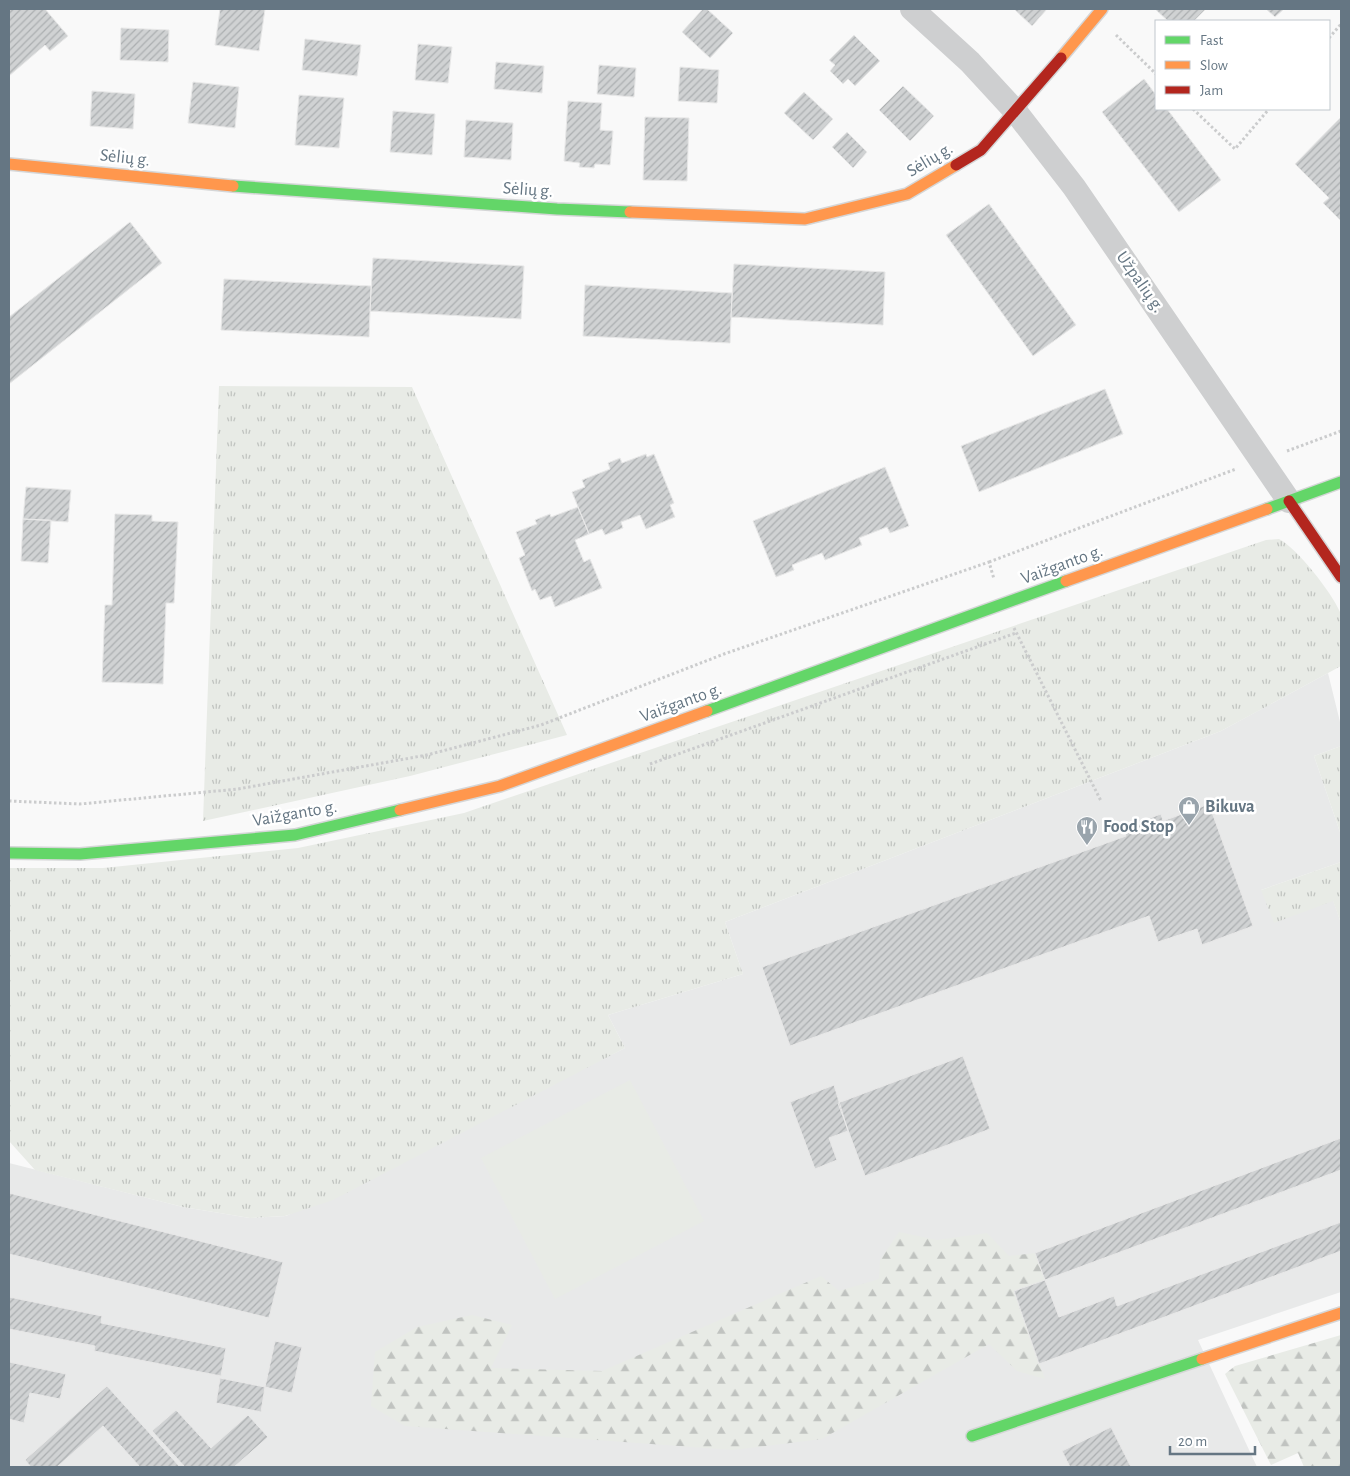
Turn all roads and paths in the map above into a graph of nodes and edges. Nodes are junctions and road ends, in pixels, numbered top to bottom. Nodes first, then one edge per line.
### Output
1 (912, 9) edge
2 (1099, 12) edge
3 (1341, 24) edge
4 (1330, 37) edge
5 (1155, 73) edge
6 (1194, 110) edge
7 (1269, 110) edge
8 (1016, 112) junction
9 (9, 164) edge
10 (1341, 431) edge
11 (1261, 460) junction
12 (1341, 482) edge
13 (1289, 501) junction
14 (989, 562) junction
15 (1341, 576) edge
16 (1002, 605) junction
17 (9, 801) edge
18 (1101, 801) dead end
19 (9, 852) edge
20 (1341, 1313) edge
21 (972, 1436) dead end

1 - 8 street, Užpalių g.
2 - 5 path
2 - 8 street, Sėlių g.
3 - 4 path
6 - 7 path
8 - 9 street, Sėlių g.
8 - 11 street, Užpalių g.
10 - 11 path
11 - 13 street, Užpalių g.
11 - 14 path
12 - 13 street, Vaižganto g.
13 - 15 street, Užpalių g.
13 - 16 street, Vaižganto g.
14 - 16 path
14 - 17 path
16 - 18 path
16 - 19 street, Vaižganto g.
20 - 21 street

